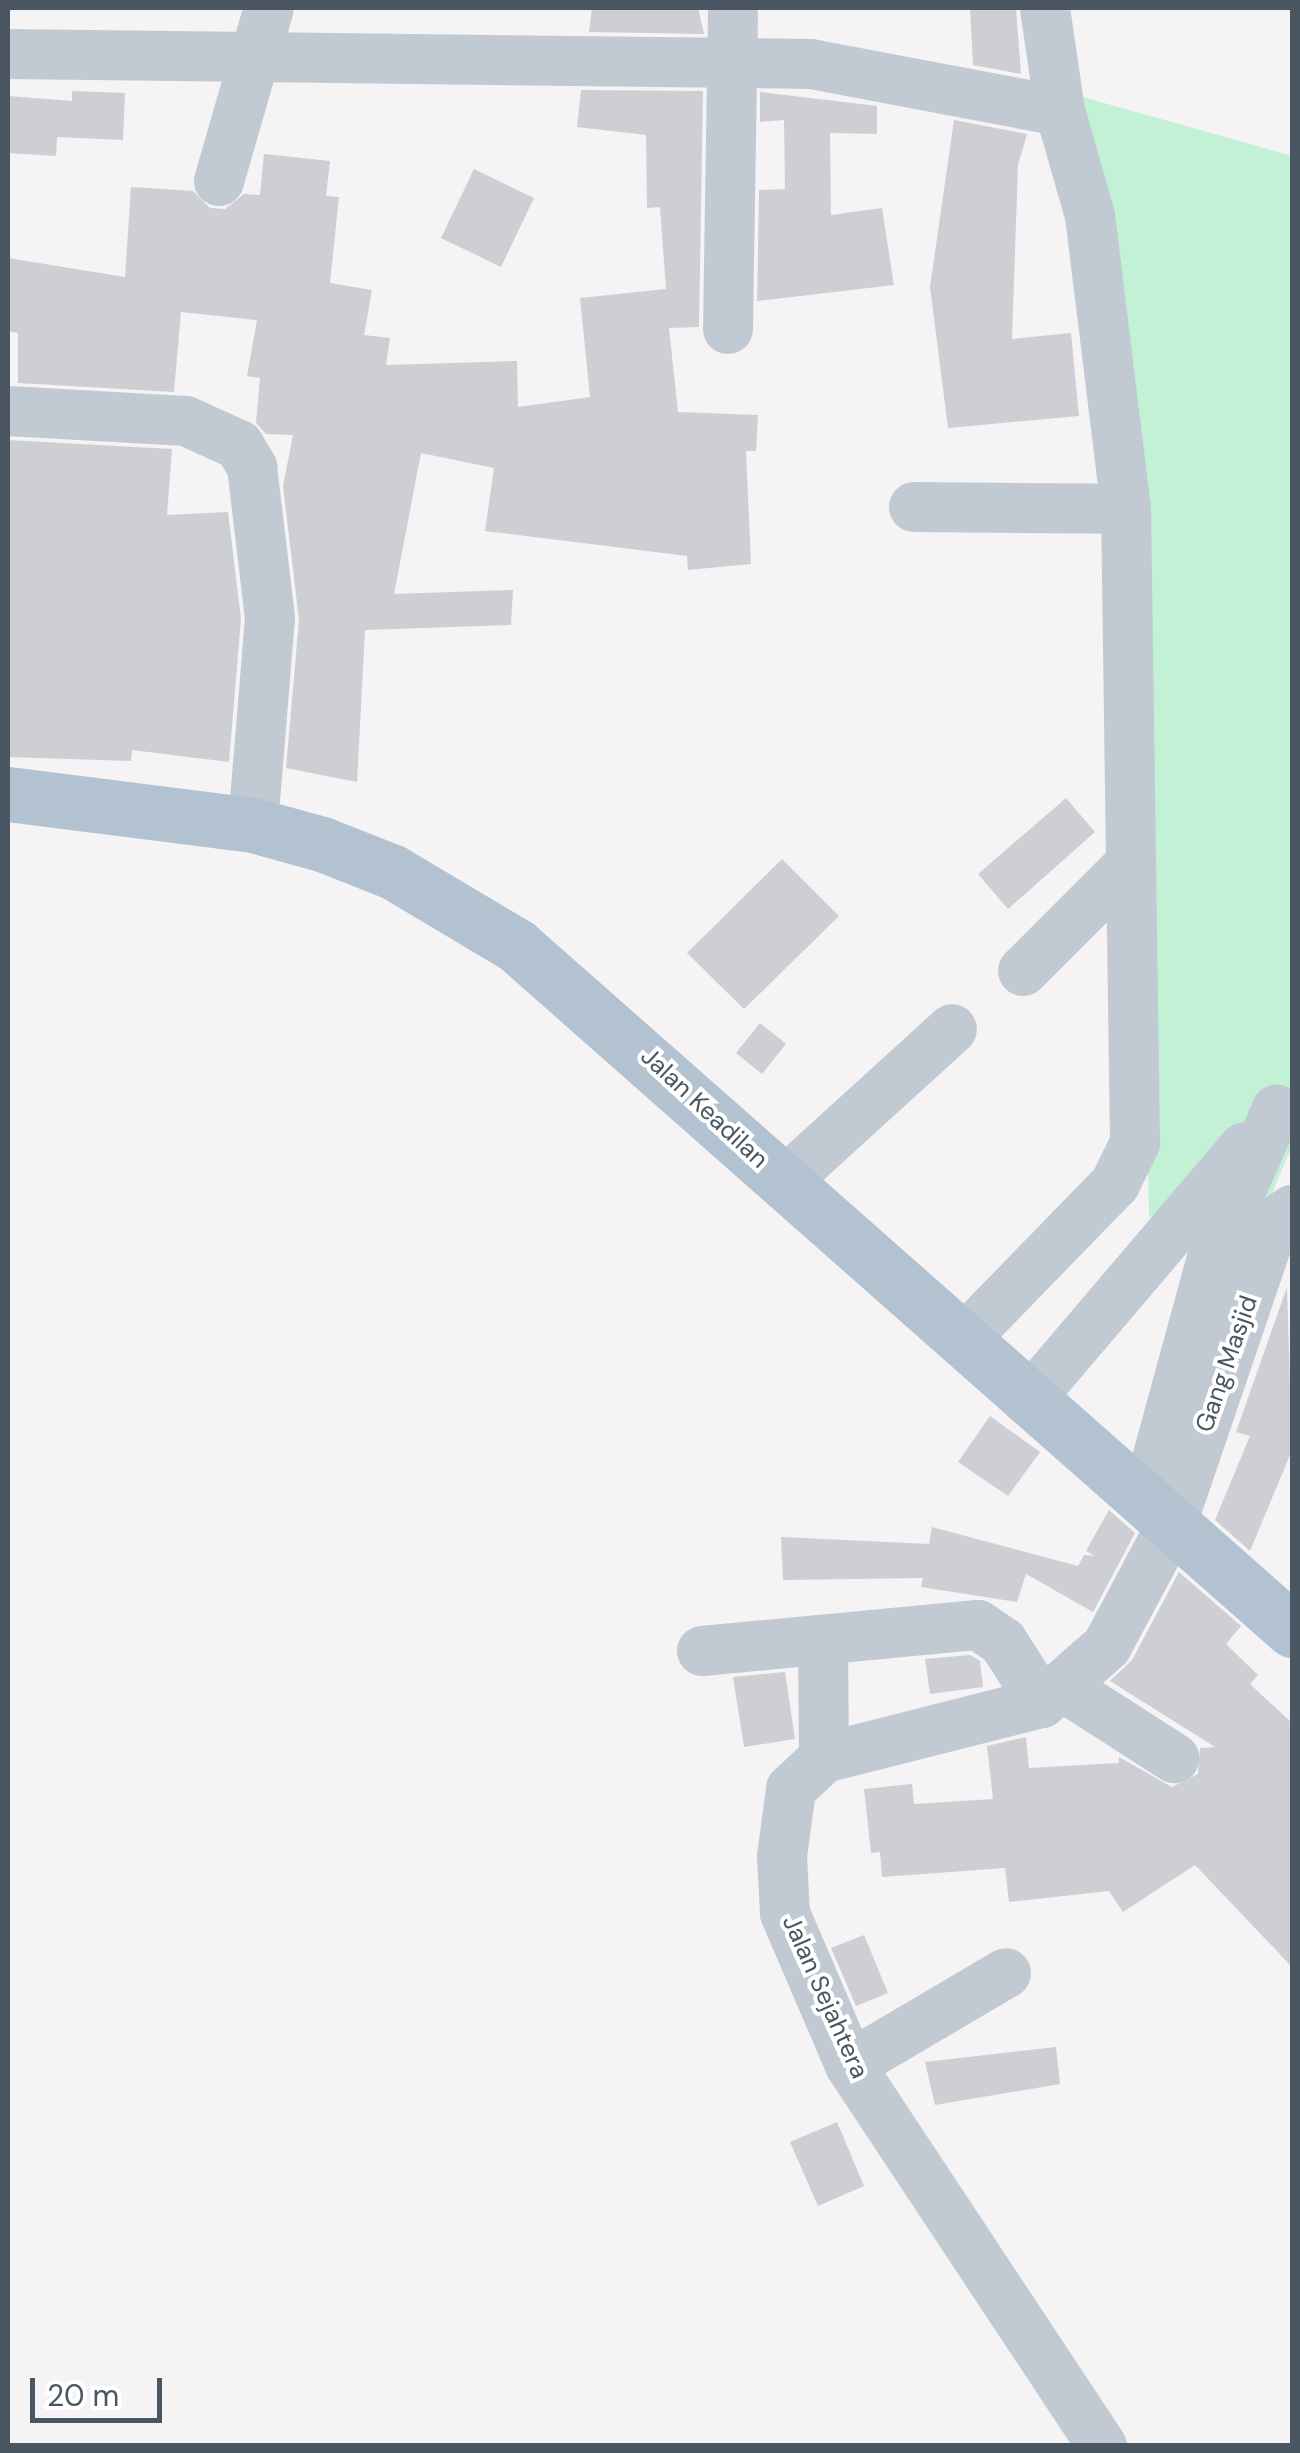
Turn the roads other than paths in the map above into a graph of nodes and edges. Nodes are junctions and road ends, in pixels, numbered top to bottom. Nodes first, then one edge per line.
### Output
1 (732, 8) edge
2 (1045, 8) edge
3 (264, 31) edge
4 (8, 54) edge
5 (731, 66) junction
6 (1060, 110) junction
7 (220, 181) dead end
8 (728, 329) dead end
9 (8, 410) edge
10 (914, 508) dead end
11 (1126, 510) junction
12 (8, 794) edge
13 (252, 825) junction
14 (1130, 864) junction
15 (1023, 971) dead end
16 (952, 1028) dead end
17 (1285, 1103) edge
18 (784, 1182) junction
19 (1292, 1210) edge
20 (966, 1337) junction
21 (1028, 1400) junction
22 (1158, 1515) junction
23 (1292, 1630) edge
24 (823, 1642) junction
25 (702, 1651) dead end
26 (1054, 1695) junction
27 (824, 1758) junction
28 (1174, 1758) dead end
29 (1006, 1973) dead end
30 (850, 2064) junction
31 (1102, 2446) edge

1 - 5 street
2 - 6 street
3 - 4 street
3 - 5 street
3 - 7 street
5 - 6 street
5 - 8 street
6 - 11 street
9 - 13 street
10 - 11 street
11 - 14 street
12 - 13 main road, Jalan Keadilan
13 - 18 main road, Jalan Keadilan
14 - 15 street
14 - 20 street
16 - 18 street
17 - 21 street
17 - 22 street
18 - 20 main road, Jalan Keadilan
19 - 22 street, Gang Masjid
20 - 21 main road, Jalan Keadilan
21 - 22 main road, Jalan Keadilan
22 - 23 main road, Jalan Keadilan
22 - 26 street
24 - 25 street
24 - 26 street
24 - 27 street
26 - 27 street
26 - 28 street
27 - 30 street, Jalan Sejahtera
29 - 30 street
30 - 31 street, Jalan Sejahtera

